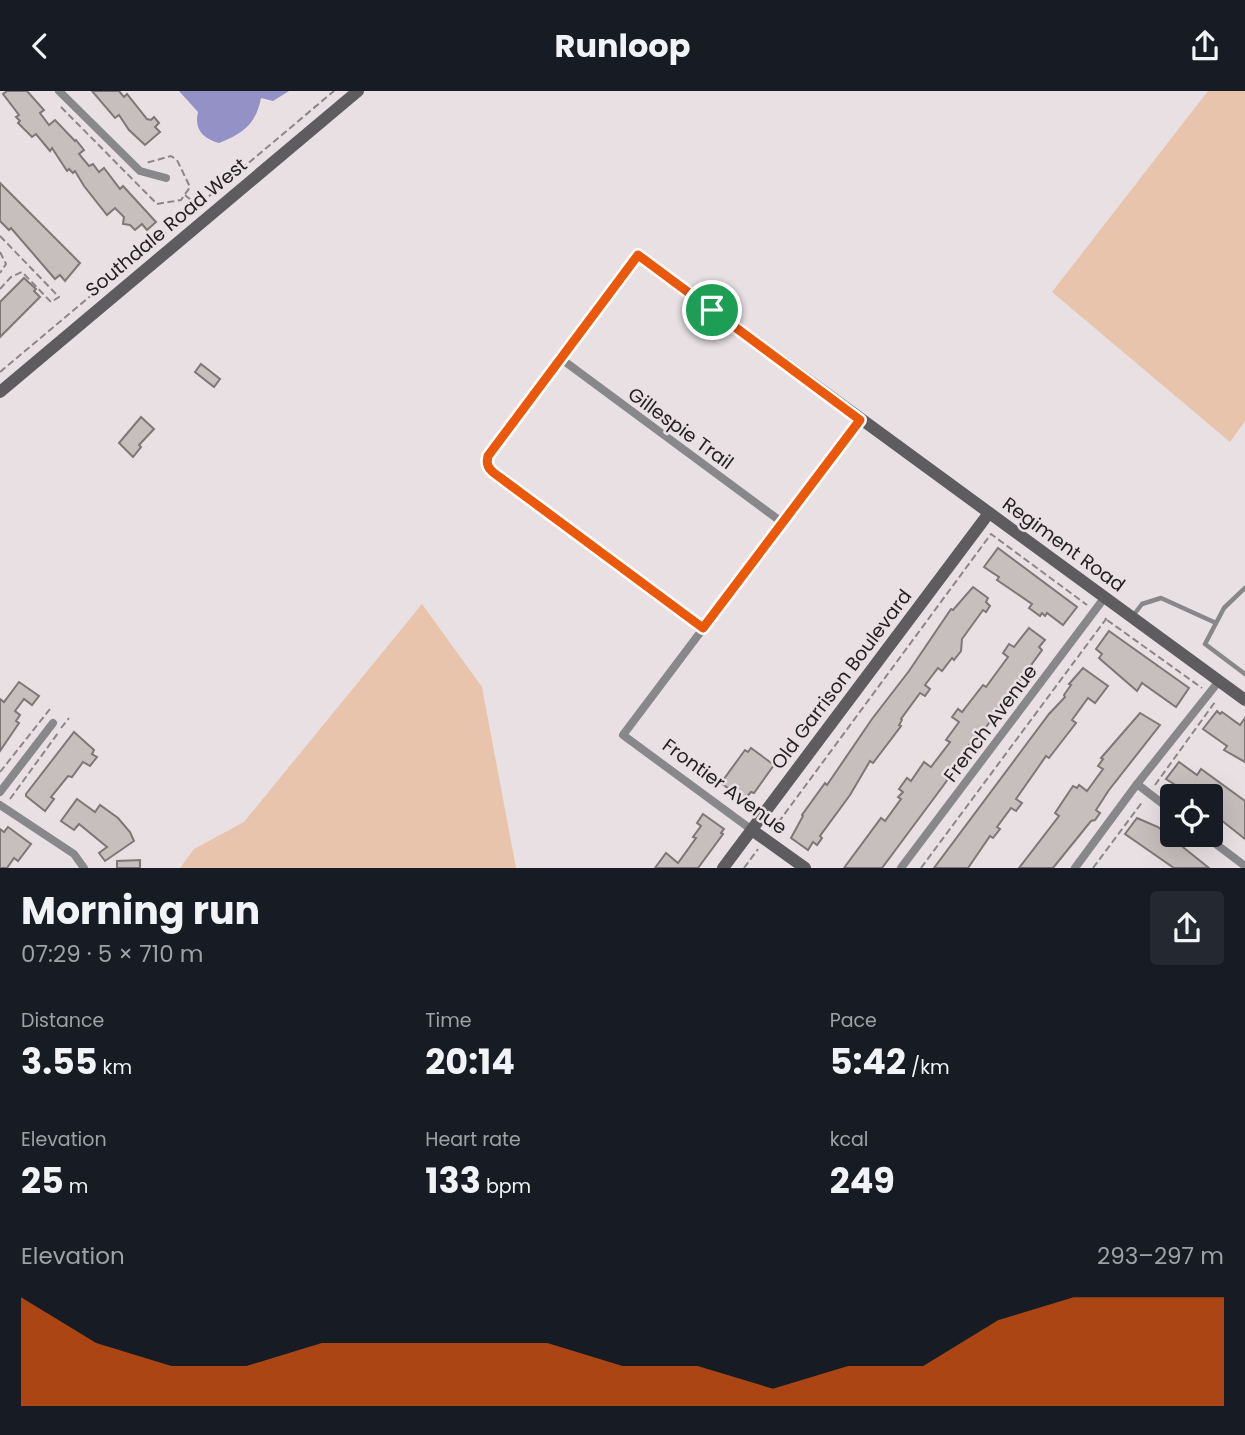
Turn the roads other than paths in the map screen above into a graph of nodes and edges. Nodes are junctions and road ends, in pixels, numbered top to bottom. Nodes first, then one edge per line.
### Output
1 (59, 91) edge
2 (358, 91) edge
3 (166, 178) dead end
4 (638, 255) joint
5 (560, 358) junction
6 (0, 392) edge
7 (860, 420) junction
8 (989, 513) junction
9 (783, 523) junction
10 (1245, 588) edge
11 (1105, 597) junction
12 (1132, 617) junction
13 (1216, 623) junction
14 (703, 628) junction
15 (1245, 674) edge
16 (1219, 681) junction
17 (1245, 700) edge
18 (53, 723) dead end
19 (1137, 784) junction
20 (0, 792) edge
21 (1160, 802) edge
22 (0, 805) edge
23 (752, 830) junction
24 (1220, 847) edge
25 (1245, 866) edge
26 (84, 868) edge
27 (723, 868) edge
28 (805, 868) edge
29 (901, 868) edge
30 (1075, 868) edge

1 - 3 street
2 - 6 street, Southdale Road West
4 - 5 street
4 - 7 street, Regiment Road
5 - 9 street, Gillespie Trail
5 - 14 street
7 - 8 street, Regiment Road
7 - 9 street
8 - 11 street, Regiment Road
8 - 23 street, Old Garrison Boulevard
9 - 14 street
10 - 13 lane
11 - 12 street, Regiment Road
11 - 29 street, French Avenue
12 - 13 lane
12 - 16 street, Regiment Road
13 - 15 lane
14 - 23 street, Frontier Avenue
16 - 17 street, Regiment Road
16 - 19 street
18 - 20 street
19 - 21 street
19 - 30 street
22 - 26 street
23 - 27 street, Old Garrison Boulevard
23 - 28 street, Frontier Avenue
24 - 25 street

